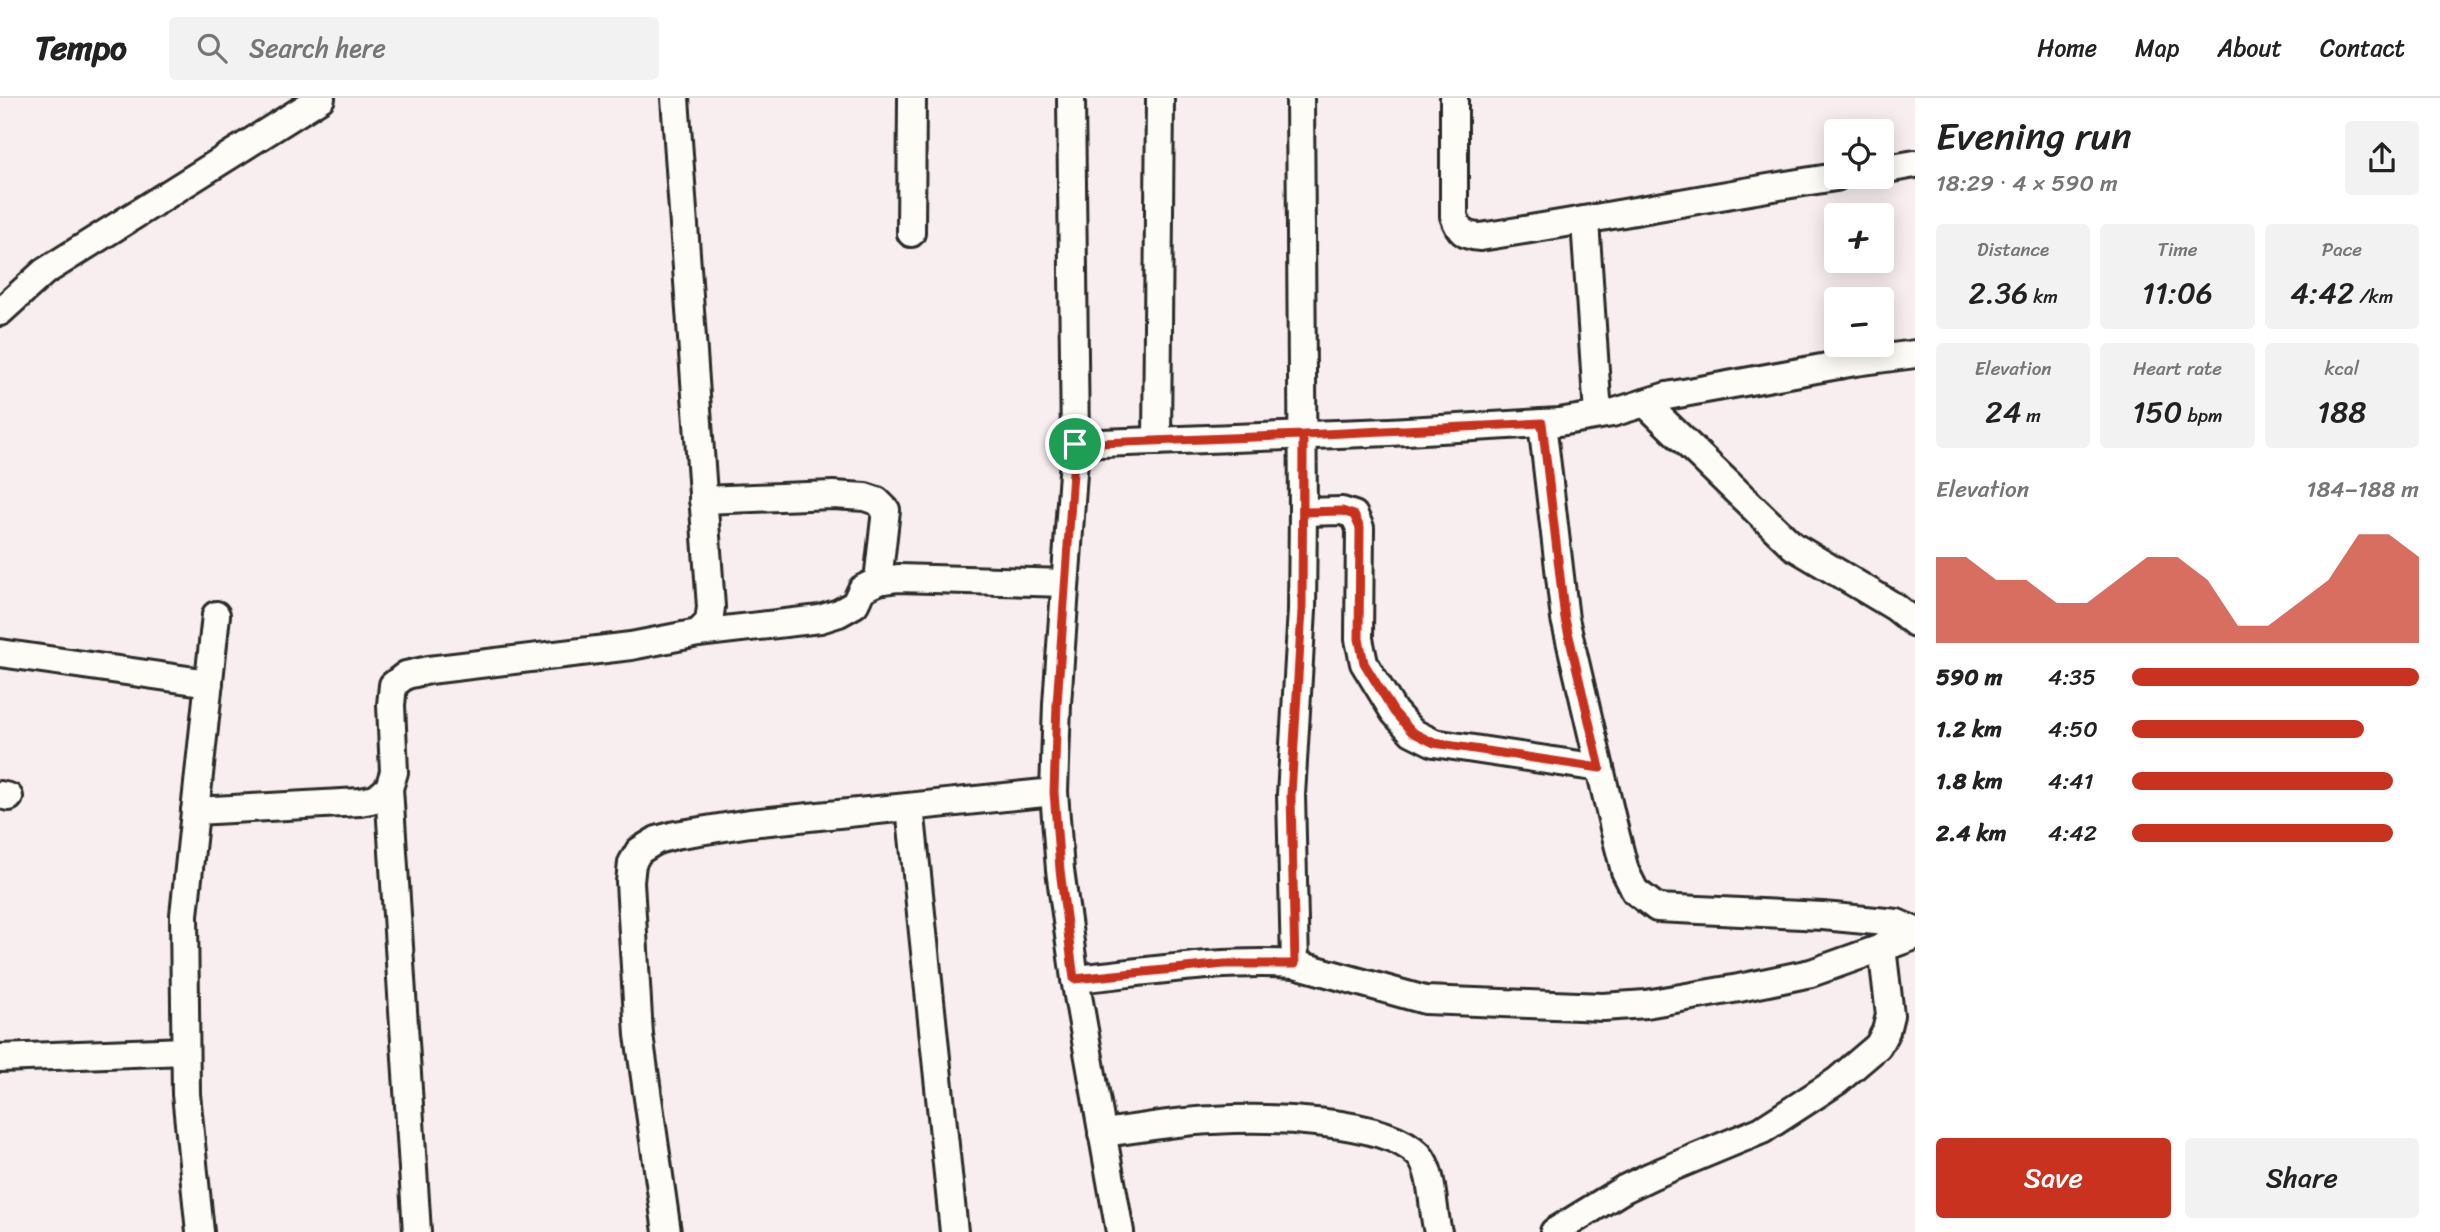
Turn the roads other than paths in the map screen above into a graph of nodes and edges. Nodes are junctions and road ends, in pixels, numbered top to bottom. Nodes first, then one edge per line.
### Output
1 (321, 98) edge
2 (676, 98) edge
3 (912, 98) edge
4 (1071, 98) edge
5 (1160, 98) edge
6 (1300, 98) edge
7 (1454, 98) edge
8 (1915, 164) edge
9 (1894, 168) edge
10 (1824, 179) edge
11 (1584, 221) junction
12 (911, 233) dead end
13 (0, 313) edge
14 (1915, 354) edge
15 (1645, 403) junction
16 (1598, 415) junction
17 (1542, 423) junction
18 (1303, 435) junction
19 (1157, 441) junction
20 (1075, 444) junction
21 (703, 500) junction
22 (1303, 512) junction
23 (878, 581) junction
24 (1065, 583) junction
25 (216, 615) dead end
26 (1915, 623) edge
27 (698, 633) junction
28 (0, 653) edge
29 (209, 683) junction
30 (1600, 768) junction
31 (388, 788) junction
32 (1054, 792) junction
33 (910, 807) junction
34 (195, 811) junction
35 (1915, 933) edge
36 (1882, 947) junction
37 (1295, 964) junction
38 (1074, 979) junction
39 (185, 1051) junction
40 (0, 1058) edge
41 (1102, 1133) junction
42 (200, 1232) edge
43 (417, 1232) edge
44 (667, 1232) edge
45 (954, 1232) edge
46 (1120, 1232) edge
47 (1438, 1232) edge
48 (1553, 1232) edge

1 - 13 street
2 - 21 street
3 - 12 street
4 - 20 street
5 - 19 street
6 - 18 street
7 - 11 street
8 - 9 street
10 - 11 street
11 - 16 street
14 - 15 street
15 - 16 street
15 - 26 street
16 - 17 street
17 - 18 street
17 - 30 street
18 - 19 street
18 - 22 street
19 - 20 street
20 - 24 street
21 - 23 street
21 - 27 street
22 - 30 street
22 - 37 street
23 - 24 street
23 - 27 street
24 - 32 street
25 - 29 street
27 - 31 street
28 - 29 street
29 - 34 street
30 - 35 street
31 - 34 street
31 - 43 street
32 - 33 street
32 - 38 street
33 - 44 street
33 - 45 street
34 - 39 street
35 - 36 street
36 - 37 street
36 - 48 street
37 - 38 street
38 - 41 street
39 - 40 street
39 - 42 street
41 - 46 street
41 - 47 street

